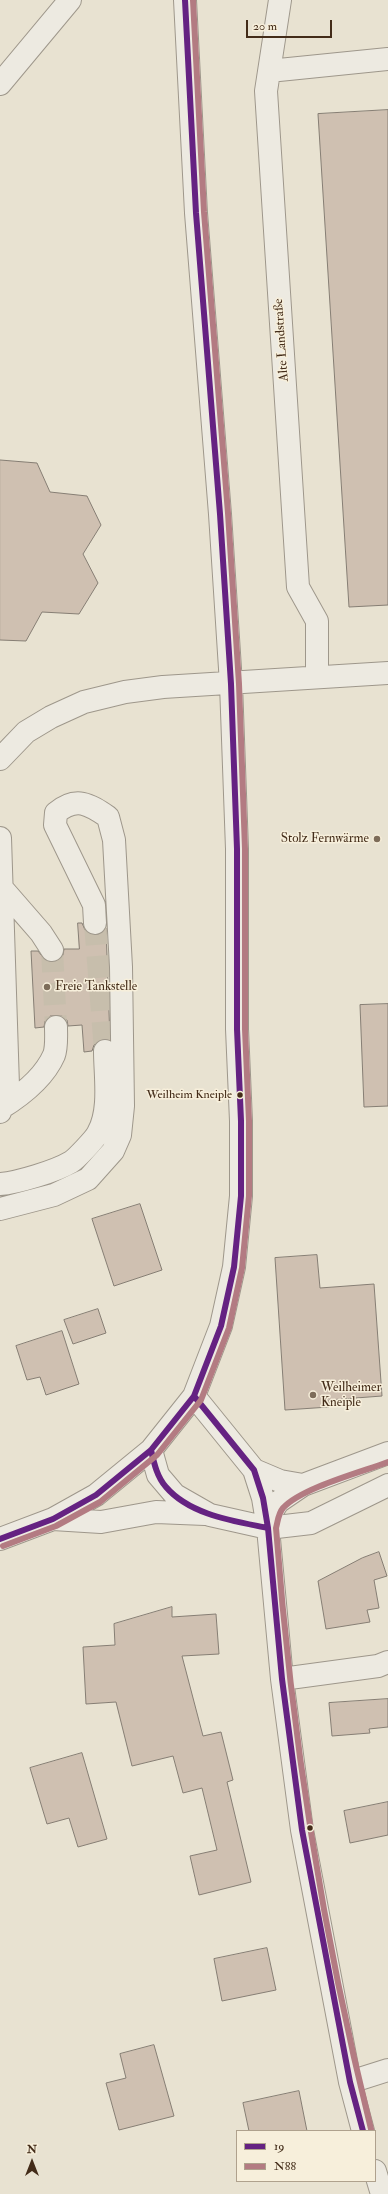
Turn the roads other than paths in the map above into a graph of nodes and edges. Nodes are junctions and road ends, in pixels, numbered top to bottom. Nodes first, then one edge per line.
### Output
1 (70, 0) edge
2 (185, 0) edge
3 (280, 0) edge
4 (388, 59) edge
5 (269, 71) junction
6 (0, 84) edge
7 (388, 673) edge
8 (317, 677) junction
9 (231, 684) junction
10 (0, 759) edge
11 (0, 838) edge
12 (1, 887) junction
13 (95, 923) tunnel mouth
14 (52, 950) tunnel mouth
15 (56, 1027) tunnel mouth
16 (105, 1051) tunnel mouth
17 (1, 1110) edge
18 (0, 1184) edge
19 (0, 1209) edge
20 (194, 1396) junction
21 (151, 1450) junction
22 (388, 1453) edge
23 (254, 1470) junction
24 (303, 1485) junction
25 (388, 1485) edge
26 (210, 1515) junction
27 (53, 1519) junction
28 (268, 1528) junction
29 (0, 1539) edge
30 (388, 1662) edge
31 (282, 1679) junction
32 (388, 2070) edge
33 (350, 2082) junction
34 (363, 2130) edge
35 (376, 2174) edge
36 (382, 2194) edge

1 - 6 street
2 - 9 street
3 - 5 street, Alte Landstraße
4 - 5 street
5 - 8 street, Alte Landstraße
7 - 8 street
8 - 9 street
9 - 10 street
9 - 20 street
11 - 12 street
12 - 14 street
12 - 17 street
13 - 19 street
15 - 17 street
16 - 18 street
20 - 21 street
20 - 23 street
21 - 26 street
21 - 27 street
22 - 24 street
23 - 24 street
23 - 28 street
24 - 28 street
25 - 28 street
26 - 27 street
26 - 28 street
27 - 29 street
28 - 31 street
30 - 31 street
31 - 33 street
32 - 33 street
33 - 34 street
35 - 36 street

